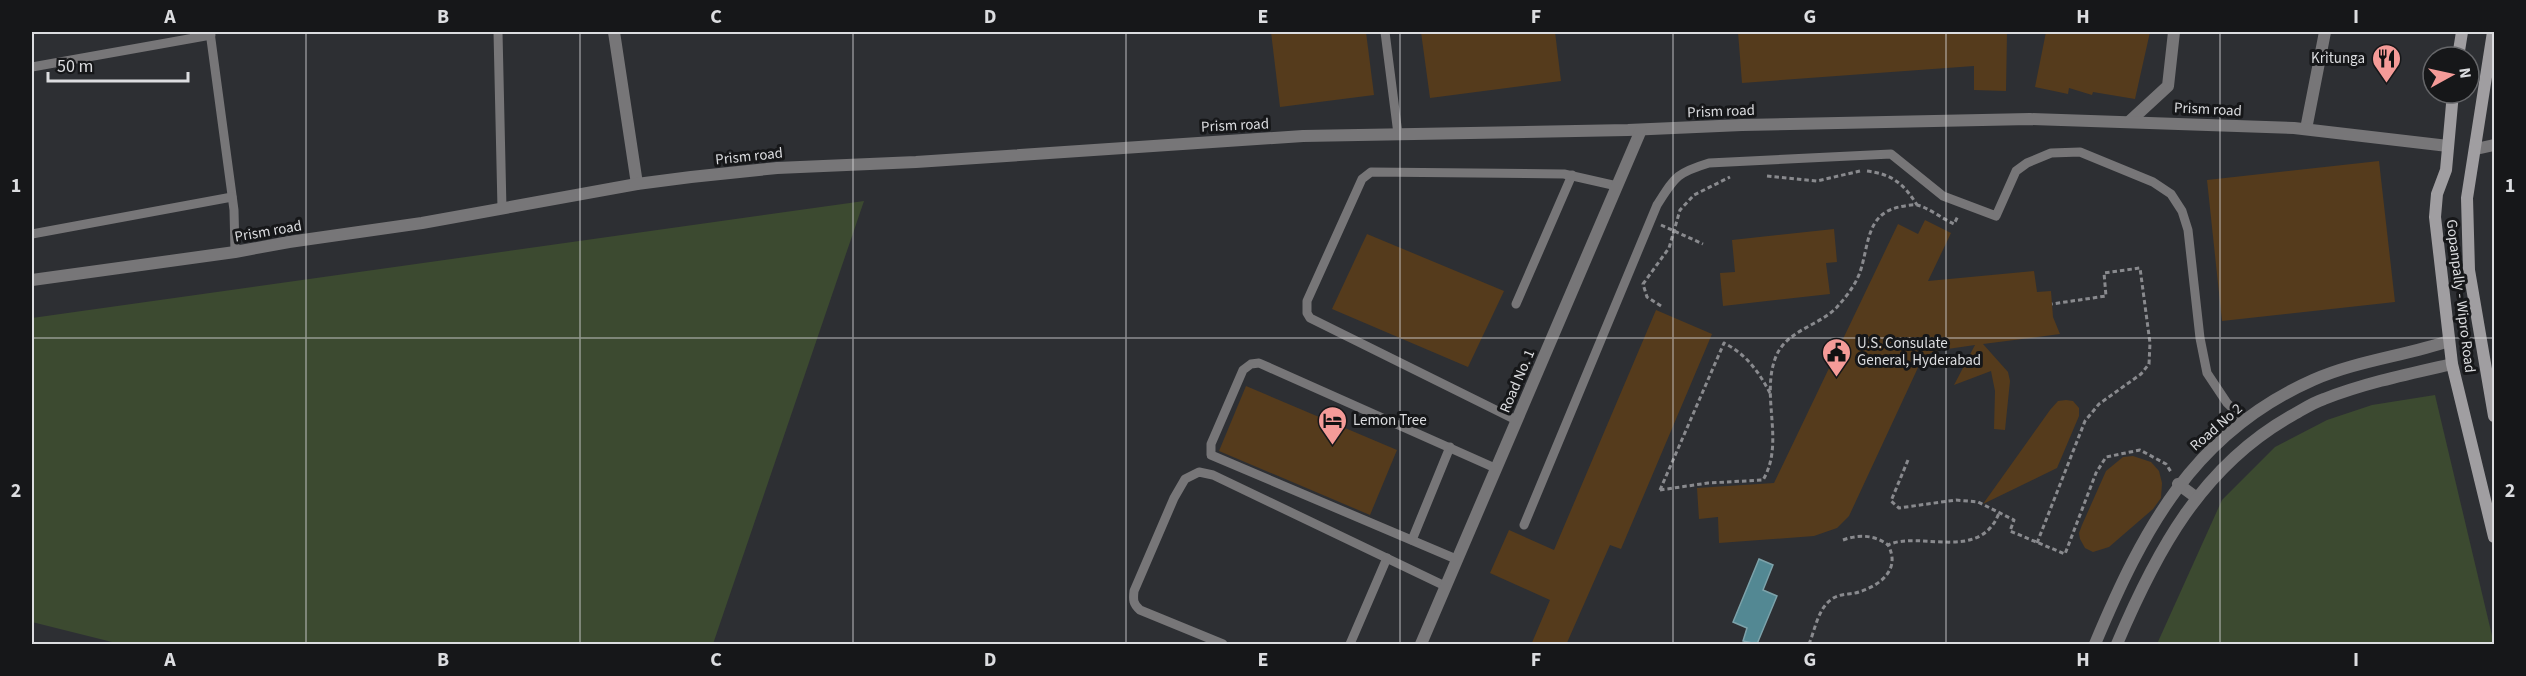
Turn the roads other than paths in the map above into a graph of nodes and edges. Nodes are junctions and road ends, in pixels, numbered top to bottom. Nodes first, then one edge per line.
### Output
1 (498, 32) edge
2 (614, 32) edge
3 (1385, 32) edge
4 (2174, 32) edge
5 (2325, 32) edge
6 (2493, 32) edge
7 (211, 33) edge
8 (32, 67) edge
9 (2452, 105) edge
10 (2130, 121) junction
11 (2306, 129) junction
12 (1641, 130) junction
13 (1398, 134) junction
14 (2448, 146) junction
15 (2494, 146) edge
16 (2476, 149) junction
17 (1572, 175) junction
18 (637, 184) junction
19 (1617, 186) junction
20 (232, 197) junction
21 (502, 209) junction
22 (32, 234) edge
23 (235, 252) junction
24 (32, 280) edge
25 (1516, 304) dead end
26 (2449, 340) junction
27 (2452, 364) junction
28 (2494, 416) edge
29 (1516, 420) junction
30 (2245, 420) junction
31 (1450, 447) junction
32 (1495, 468) junction
33 (2178, 484) junction
34 (2197, 498) junction
35 (1524, 525) dead end
36 (2494, 537) edge
37 (1412, 540) junction
38 (1387, 558) junction
39 (1456, 559) junction
40 (1445, 586) junction
41 (1223, 645) edge
42 (1350, 645) edge
43 (1421, 645) edge
44 (2095, 645) edge
45 (2117, 645) edge

1 - 21 lane
2 - 18 street
3 - 13 lane
4 - 10 street
5 - 11 street
6 - 16 main road, Gopanpally - Wipro Road
7 - 8 lane
7 - 20 lane
9 - 14 main road, Gopanpally - Wipro Road
10 - 11 street, Prism road
10 - 12 street, Prism road
11 - 14 street, Prism road
12 - 13 street, Prism road
12 - 19 street, Road No. 1
13 - 18 street, Prism road
14 - 26 main road, Gopanpally - Wipro Road
15 - 16 street
16 - 28 main road, Gopanpally - Wipro Road
17 - 19 lane
17 - 25 lane
17 - 29 lane
18 - 21 street, Prism road
19 - 29 street, Road No. 1
20 - 22 lane
20 - 23 lane
21 - 23 street, Prism road
23 - 24 street, Prism road
26 - 27 main road, Gopanpally - Wipro Road
26 - 30 street, Road No 2
27 - 34 street
27 - 36 main road, Gopanpally - Wipro Road
29 - 32 street, Road No. 1
30 - 33 street, Road No 2
30 - 35 lane
31 - 32 lane
31 - 37 lane
31 - 37 lane
32 - 39 street, Road No. 1
33 - 34 street
33 - 44 street, Road No 2
34 - 45 street
37 - 39 lane
38 - 40 lane
38 - 41 lane
38 - 42 lane
39 - 40 street, Road No. 1
40 - 43 street, Road No. 1

